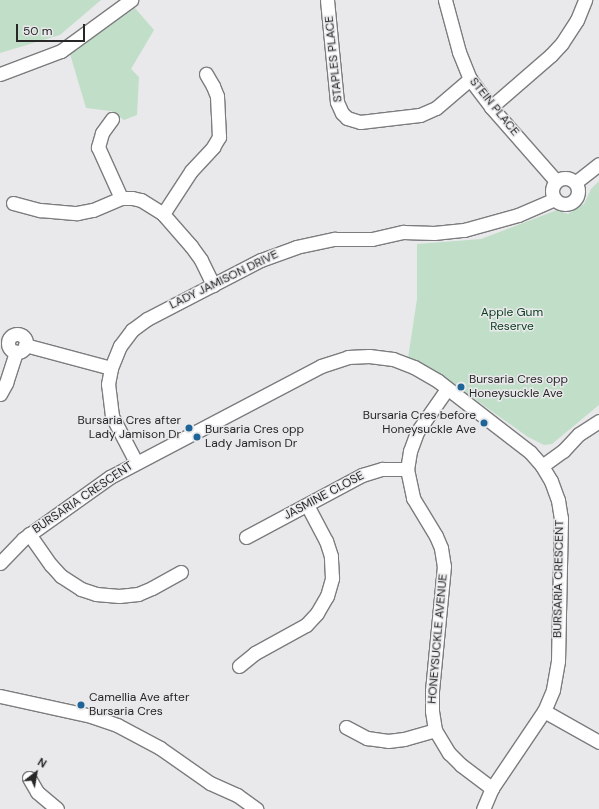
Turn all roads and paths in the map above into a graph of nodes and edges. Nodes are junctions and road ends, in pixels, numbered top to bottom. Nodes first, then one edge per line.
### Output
1 (131, 0) edge
2 (328, 0) edge
3 (445, 0) edge
4 (585, 0) edge
5 (0, 74) edge
6 (206, 74) dead end
7 (470, 79) junction
8 (491, 107) junction
9 (112, 119) dead end
10 (599, 164) edge
11 (556, 181) junction
12 (576, 182) junction
13 (120, 198) junction
14 (555, 199) junction
15 (13, 203) dead end
16 (163, 214) junction
17 (213, 285) junction
18 (4, 339) edge
19 (20, 348) junction
20 (111, 368) junction
21 (448, 388) junction
22 (0, 394) edge
23 (599, 421) edge
24 (136, 462) junction
25 (542, 466) junction
26 (407, 469) junction
27 (307, 505) junction
28 (29, 534) junction
29 (246, 537) dead end
30 (0, 563) edge
31 (181, 572) dead end
32 (239, 666) dead end
33 (0, 696) edge
34 (544, 711) junction
35 (346, 727) dead end
36 (435, 730) junction
37 (599, 742) edge
38 (29, 778) dead end
39 (492, 788) junction
40 (57, 809) edge
41 (256, 809) edge
42 (483, 809) edge

1 - 5 street
2 - 7 street, STAPLES PLACE
3 - 7 street, STEIN PLACE
4 - 8 street
6 - 16 street
7 - 8 street, STEIN PLACE
8 - 11 street, STEIN PLACE
9 - 13 street
10 - 12 street
11 - 12 street
11 - 14 street
12 - 14 street
13 - 15 street
13 - 16 street
14 - 17 street, LADY JAMISON DRIVE
16 - 17 street
17 - 20 street, LADY JAMISON DRIVE
18 - 19 street
19 - 20 street
19 - 22 street
20 - 24 street, LADY JAMISON DRIVE
21 - 24 street, BURSARIA CRESCENT
21 - 25 street, BURSARIA CRESCENT
21 - 26 street, HONEYSUCKLE AVENUE
23 - 25 street
24 - 28 street, BURSARIA CRESCENT
25 - 34 street, BURSARIA CRESCENT
26 - 27 street, JASMINE CLOSE
26 - 36 street, HONEYSUCKLE AVENUE
27 - 29 street, JASMINE CLOSE
27 - 32 street
28 - 30 street, BURSARIA CRESCENT
28 - 31 street
33 - 41 street
34 - 37 street
34 - 39 street, BURSARIA CRESCENT
35 - 36 street
36 - 39 street, HONEYSUCKLE AVENUE
38 - 40 street
39 - 42 street, BURSARIA CRESCENT

